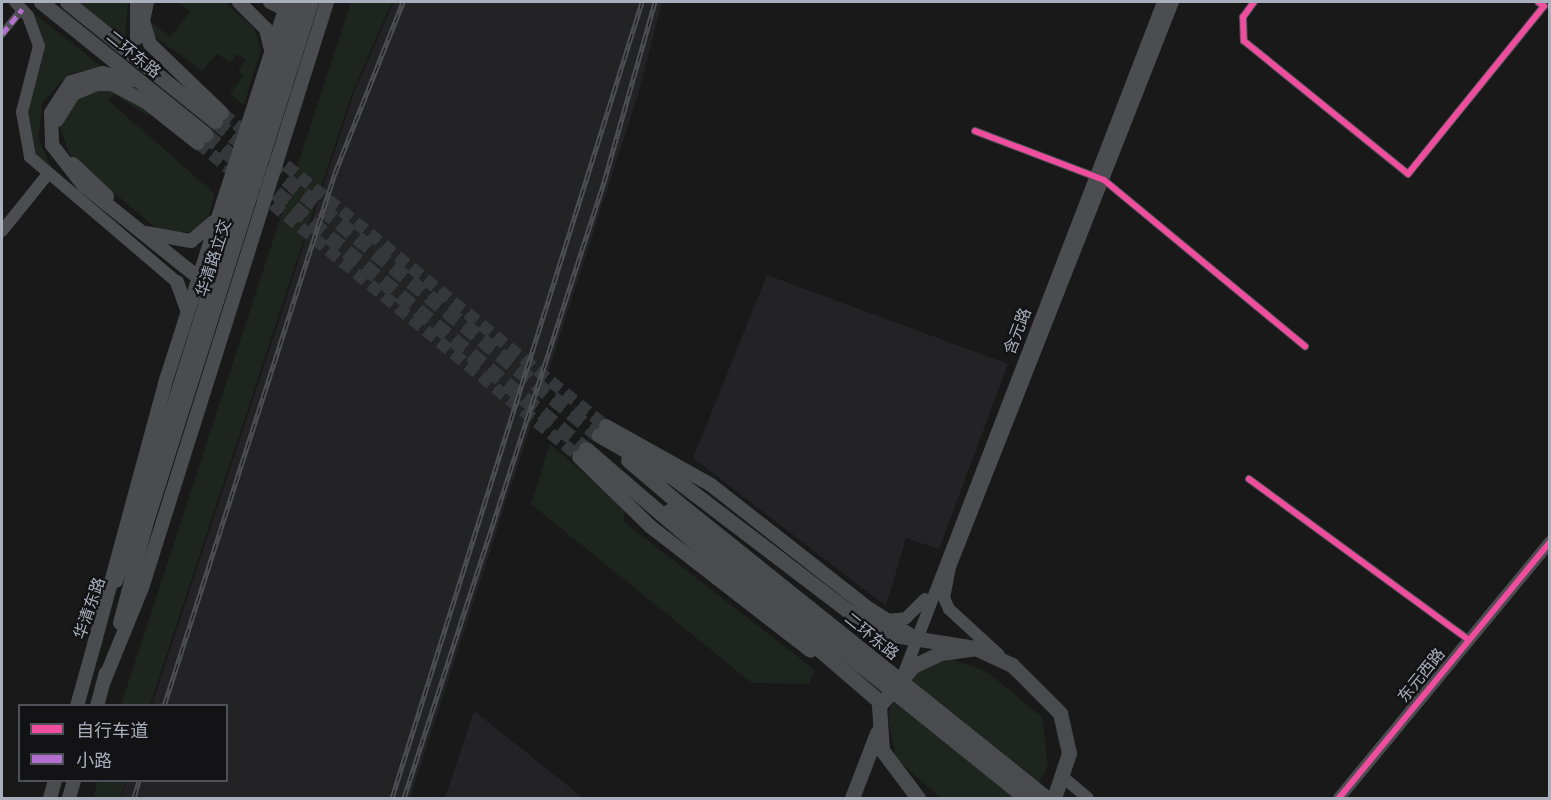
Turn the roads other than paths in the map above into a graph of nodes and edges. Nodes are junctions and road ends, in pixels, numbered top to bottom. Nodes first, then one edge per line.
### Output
1 (41, 2) edge
2 (67, 2) edge
3 (137, 2) edge
4 (147, 2) edge
5 (239, 2) edge
6 (270, 2) edge
7 (300, 2) edge
8 (312, 2) edge
9 (327, 2) edge
10 (1163, 2) edge
11 (1173, 2) edge
12 (1254, 2) edge
13 (1538, 2) edge
14 (19, 5) edge
15 (286, 6) edge
16 (321, 22) junction
17 (2, 34) edge
18 (269, 59) junction
19 (148, 88) junction
20 (188, 99) junction
21 (219, 117) joint
22 (249, 120) junction
23 (975, 130) dead end
24 (286, 134) junction
25 (201, 139) joint
26 (47, 175) junction
27 (1099, 177) junction
28 (226, 189) junction
29 (264, 204) junction
30 (222, 205) junction
31 (122, 213) junction
32 (2, 231) edge
33 (145, 232) junction
34 (181, 280) junction
35 (198, 280) junction
36 (235, 295) junction
37 (192, 296) junction
38 (230, 311) junction
39 (184, 323) junction
40 (1305, 346) dead end
41 (603, 430) junction
42 (582, 453) joint
43 (607, 467) junction
44 (1249, 479) dead end
45 (672, 506) junction
46 (141, 523) junction
47 (1550, 542) edge
48 (934, 585) junction
49 (848, 611) junction
50 (889, 620) junction
51 (917, 639) junction
52 (1468, 639) junction
53 (94, 645) junction
54 (975, 648) junction
55 (999, 655) junction
56 (838, 668) junction
57 (904, 673) junction
58 (104, 681) junction
59 (880, 702) junction
60 (77, 704) edge
61 (97, 704) edge
62 (877, 733) junction
63 (1064, 778) junction
64 (55, 782) edge
65 (73, 782) edge
66 (912, 797) edge
67 (50, 798) edge
68 (69, 798) edge
69 (852, 798) edge
70 (1026, 798) edge
71 (1047, 798) edge
72 (1054, 798) edge
73 (1088, 798) edge
74 (1339, 798) edge

1 - 19 highway, 二环东路
2 - 20 highway, 二环东路
3 - 20 main road
4 - 21 main road
5 - 18 main road
6 - 15 main road
7 - 46 main road, 华清路立交, bridge
8 - 46 main road, 华清路立交, bridge
9 - 16 main road
10 - 27 main road, 含元路
11 - 27 main road, 含元路
12 - 13 street
14 - 17 street
14 - 26 main road
15 - 16 main road
15 - 18 main road
16 - 24 main road
18 - 22 main road
19 - 25 highway, 二环东路
19 - 31 main road
20 - 21 highway, 二环东路
22 - 24 main road
22 - 28 main road
23 - 27 street
24 - 29 main road
25 - 31 main road
26 - 32 main road
26 - 34 main road
27 - 40 street
27 - 48 main road, 含元路
27 - 55 main road, 含元路
28 - 29 main road
28 - 30 main road
29 - 36 main road
30 - 33 main road
30 - 35 main road
31 - 33 main road
33 - 34 main road
34 - 35 main road
34 - 37 main road
34 - 39 main road
35 - 36 main road
35 - 37 main road
36 - 38 main road
37 - 38 main road
37 - 39 main road
38 - 58 main road
39 - 53 main road
41 - 45 highway
41 - 49 highway
41 - 50 main road
42 - 43 highway
42 - 56 main road
43 - 45 highway
43 - 56 highway
44 - 52 street
45 - 70 highway, 二环东路, bridge
45 - 71 highway, 二环东路, bridge
46 - 53 main road, 华清东路
46 - 58 main road, 华清东路
47 - 52 main road, 东元西路
48 - 50 main road
48 - 51 main road, 含元路
49 - 50 main road
49 - 51 highway
50 - 51 main road
51 - 54 highway
51 - 57 main road, 含元路
52 - 74 main road, 东元西路
53 - 60 main road, 华清东路
54 - 55 highway
54 - 57 highway
55 - 63 highway
56 - 59 highway
57 - 59 highway
58 - 61 main road, 华清东路
59 - 62 highway
62 - 66 highway
62 - 69 highway
63 - 72 highway
63 - 73 main road
64 - 67 main road
65 - 68 main road

